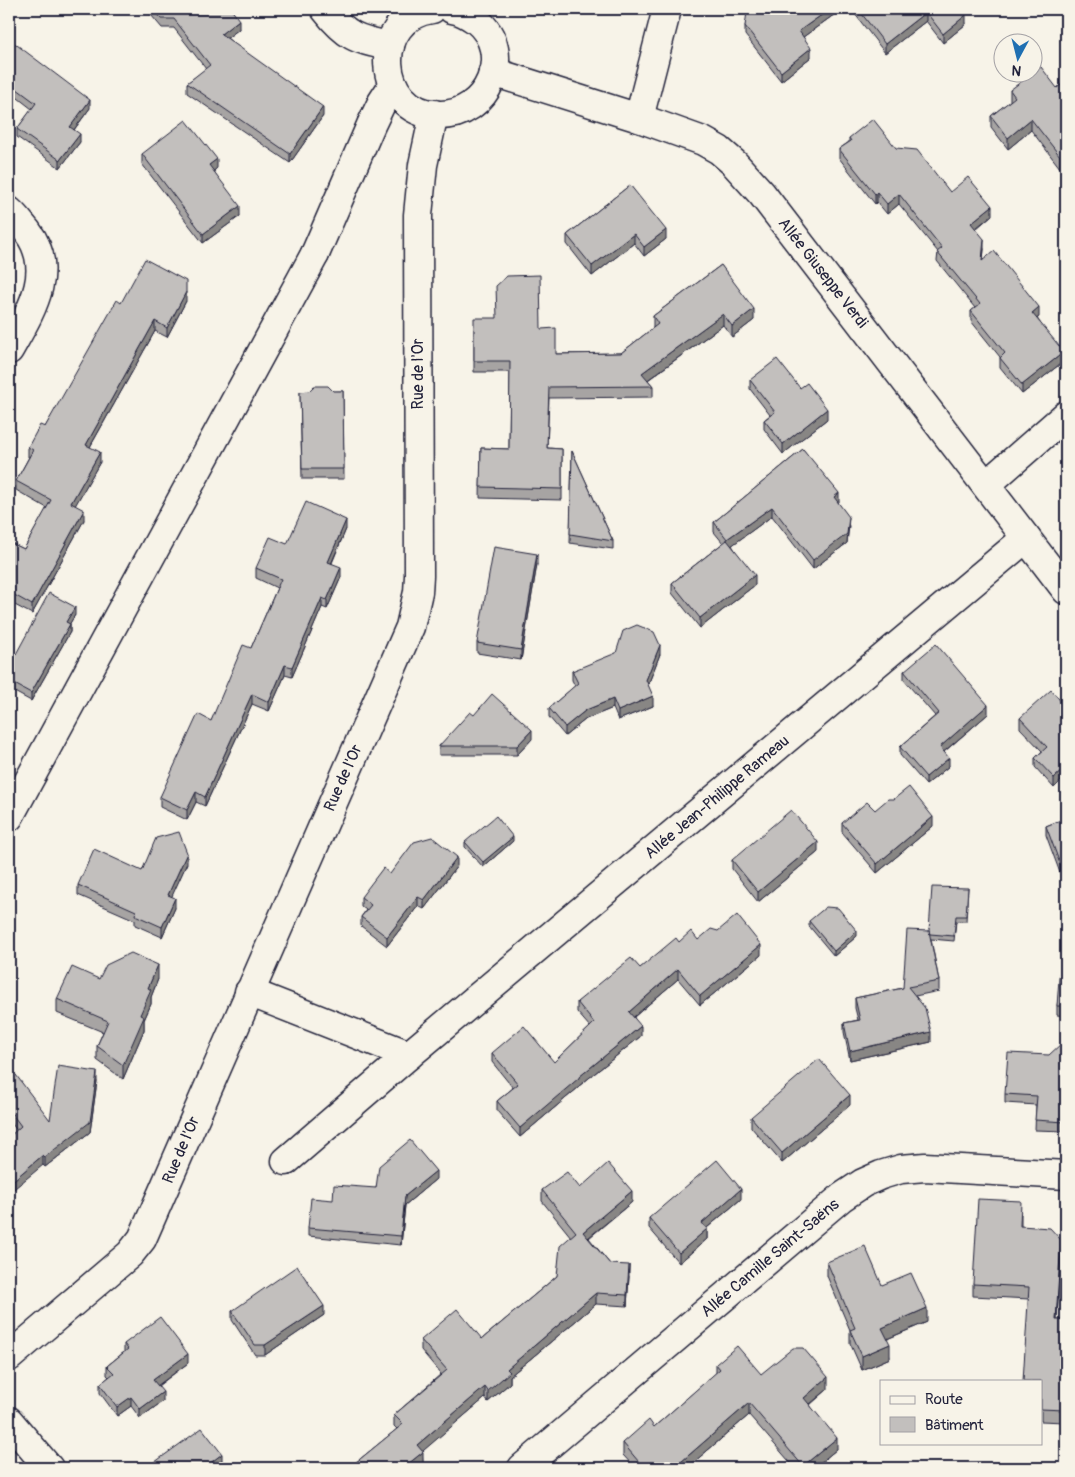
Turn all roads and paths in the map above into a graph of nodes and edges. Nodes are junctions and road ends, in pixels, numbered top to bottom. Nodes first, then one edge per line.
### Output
1 (325, 9) edge
2 (432, 9) edge
3 (452, 9) edge
4 (667, 9) edge
5 (390, 46) junction
6 (494, 72) junction
7 (393, 85) junction
8 (434, 114) junction
9 (639, 118) junction
10 (9, 211) edge
11 (9, 350) edge
12 (1066, 416) edge
13 (986, 485) junction
14 (1026, 538) junction
15 (1066, 590) edge
16 (9, 817) edge
17 (249, 992) junction
18 (409, 1055) junction
19 (286, 1161) dead end
20 (1066, 1176) edge
21 (9, 1357) edge
22 (9, 1421) edge
23 (49, 1468) edge
24 (522, 1468) edge

1 - 5 street
2 - 5 street
3 - 6 street
4 - 9 street
5 - 7 street
6 - 8 street
6 - 9 street, Allée Giuseppe Verdi
7 - 8 street
7 - 16 street
8 - 17 street, Rue de l'Or
9 - 13 street, Allée Giuseppe Verdi
10 - 11 street
12 - 13 street
13 - 14 street, Allée Giuseppe Verdi
14 - 15 street, Allée Giuseppe Verdi
14 - 18 street, Allée Jean-Philippe Rameau
17 - 18 street
17 - 21 street, Rue de l'Or
18 - 19 street, Allée Jean-Philippe Rameau
20 - 24 street, Allée Camille Saint-Saëns
22 - 23 street

